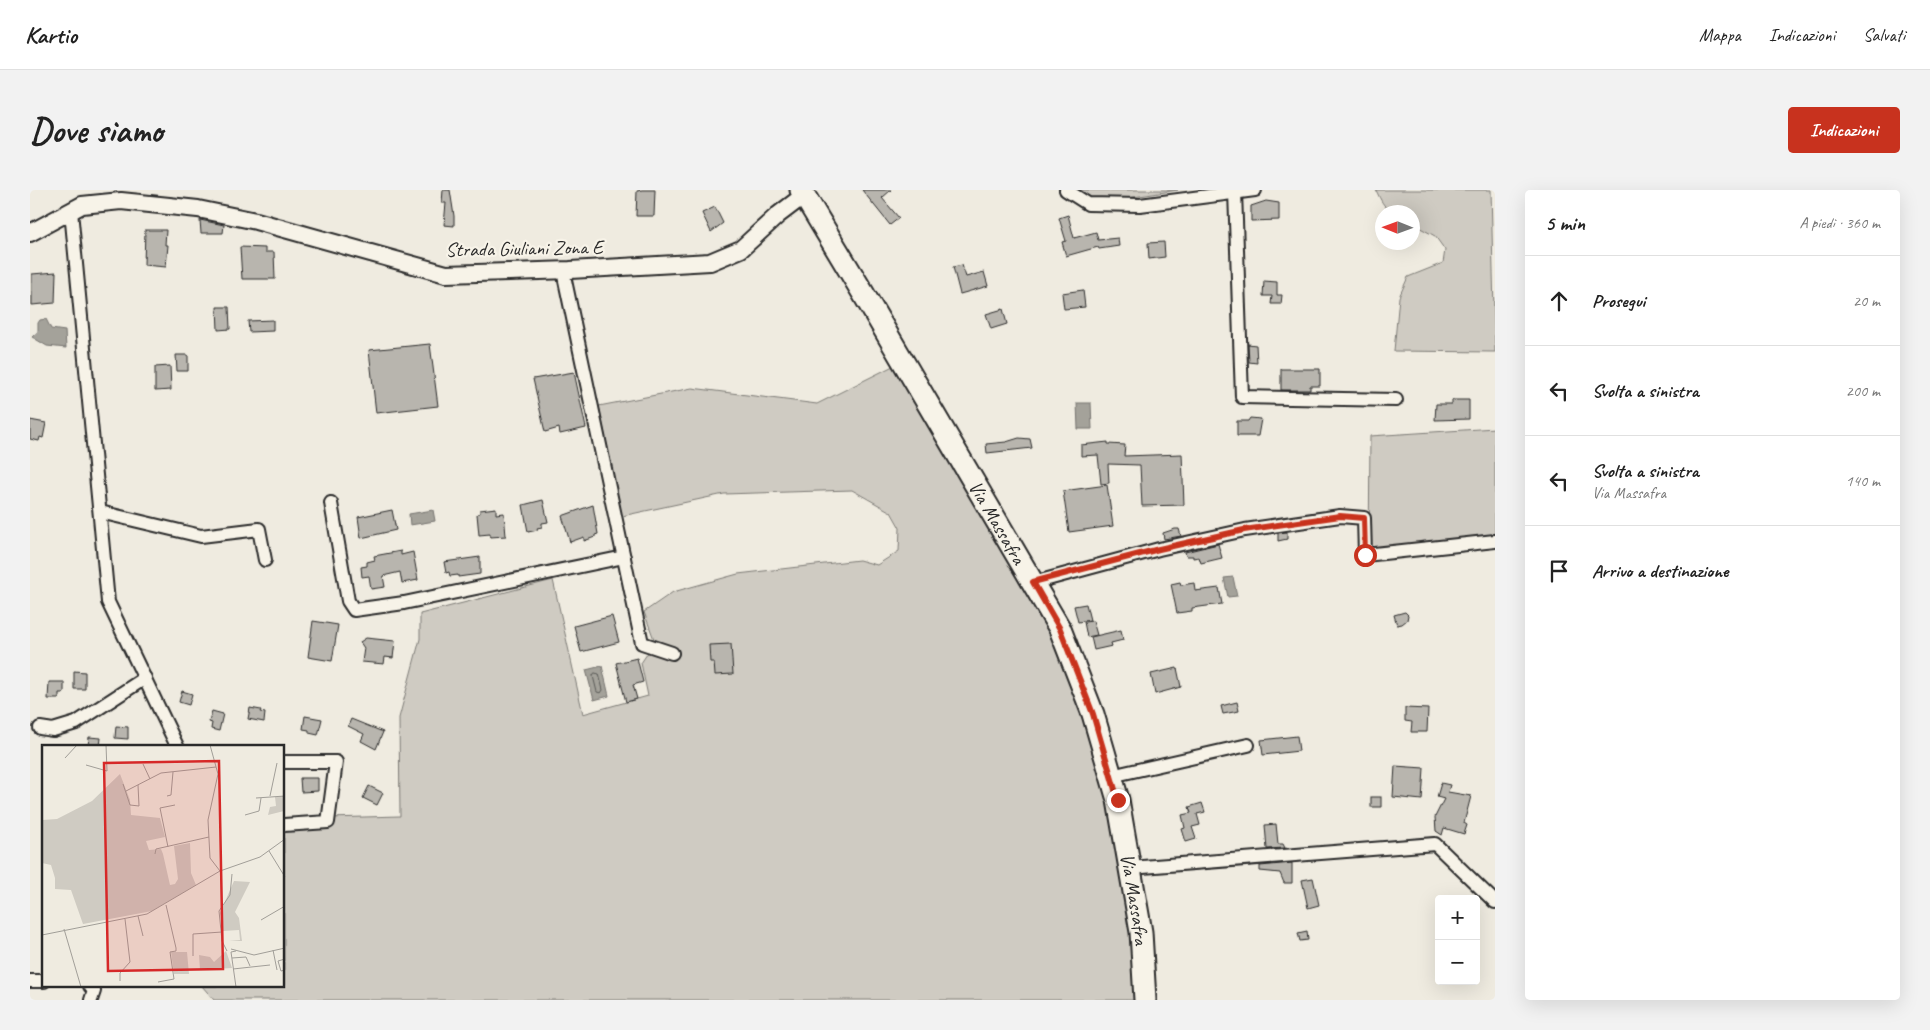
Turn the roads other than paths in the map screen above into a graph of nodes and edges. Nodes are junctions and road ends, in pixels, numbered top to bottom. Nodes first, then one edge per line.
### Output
1 (1066, 190) edge
2 (1255, 190) edge
3 (1235, 191) junction
4 (802, 193) edge
5 (71, 211) junction
6 (30, 233) edge
7 (563, 270) junction
8 (1396, 400) dead end
9 (331, 503) dead end
10 (100, 512) junction
11 (1495, 541) edge
12 (624, 557) junction
13 (265, 560) dead end
14 (1033, 582) junction
15 (672, 653) dead end
16 (145, 678) junction
17 (40, 728) dead end
18 (177, 745) edge
19 (1248, 745) dead end
20 (285, 762) edge
21 (1111, 776) junction
22 (285, 826) edge
23 (1130, 868) junction
24 (1495, 902) edge
25 (92, 988) edge
26 (91, 1000) edge
27 (1145, 1000) edge

1 - 3 street
2 - 3 street
3 - 8 street
4 - 7 street, Strada Giuliani Zona E
4 - 14 main road, Via Massafra
5 - 6 street, Strada Giuliani Zona E
5 - 7 street, Strada Giuliani Zona E
5 - 10 street
7 - 12 street
9 - 12 street
10 - 13 street
10 - 16 street
11 - 14 street
12 - 15 street
14 - 21 main road, Via Massafra
16 - 17 street
16 - 18 street
19 - 21 street
20 - 22 street
21 - 23 main road, Via Massafra
23 - 24 street
23 - 27 main road, Via Massafra
25 - 26 street

